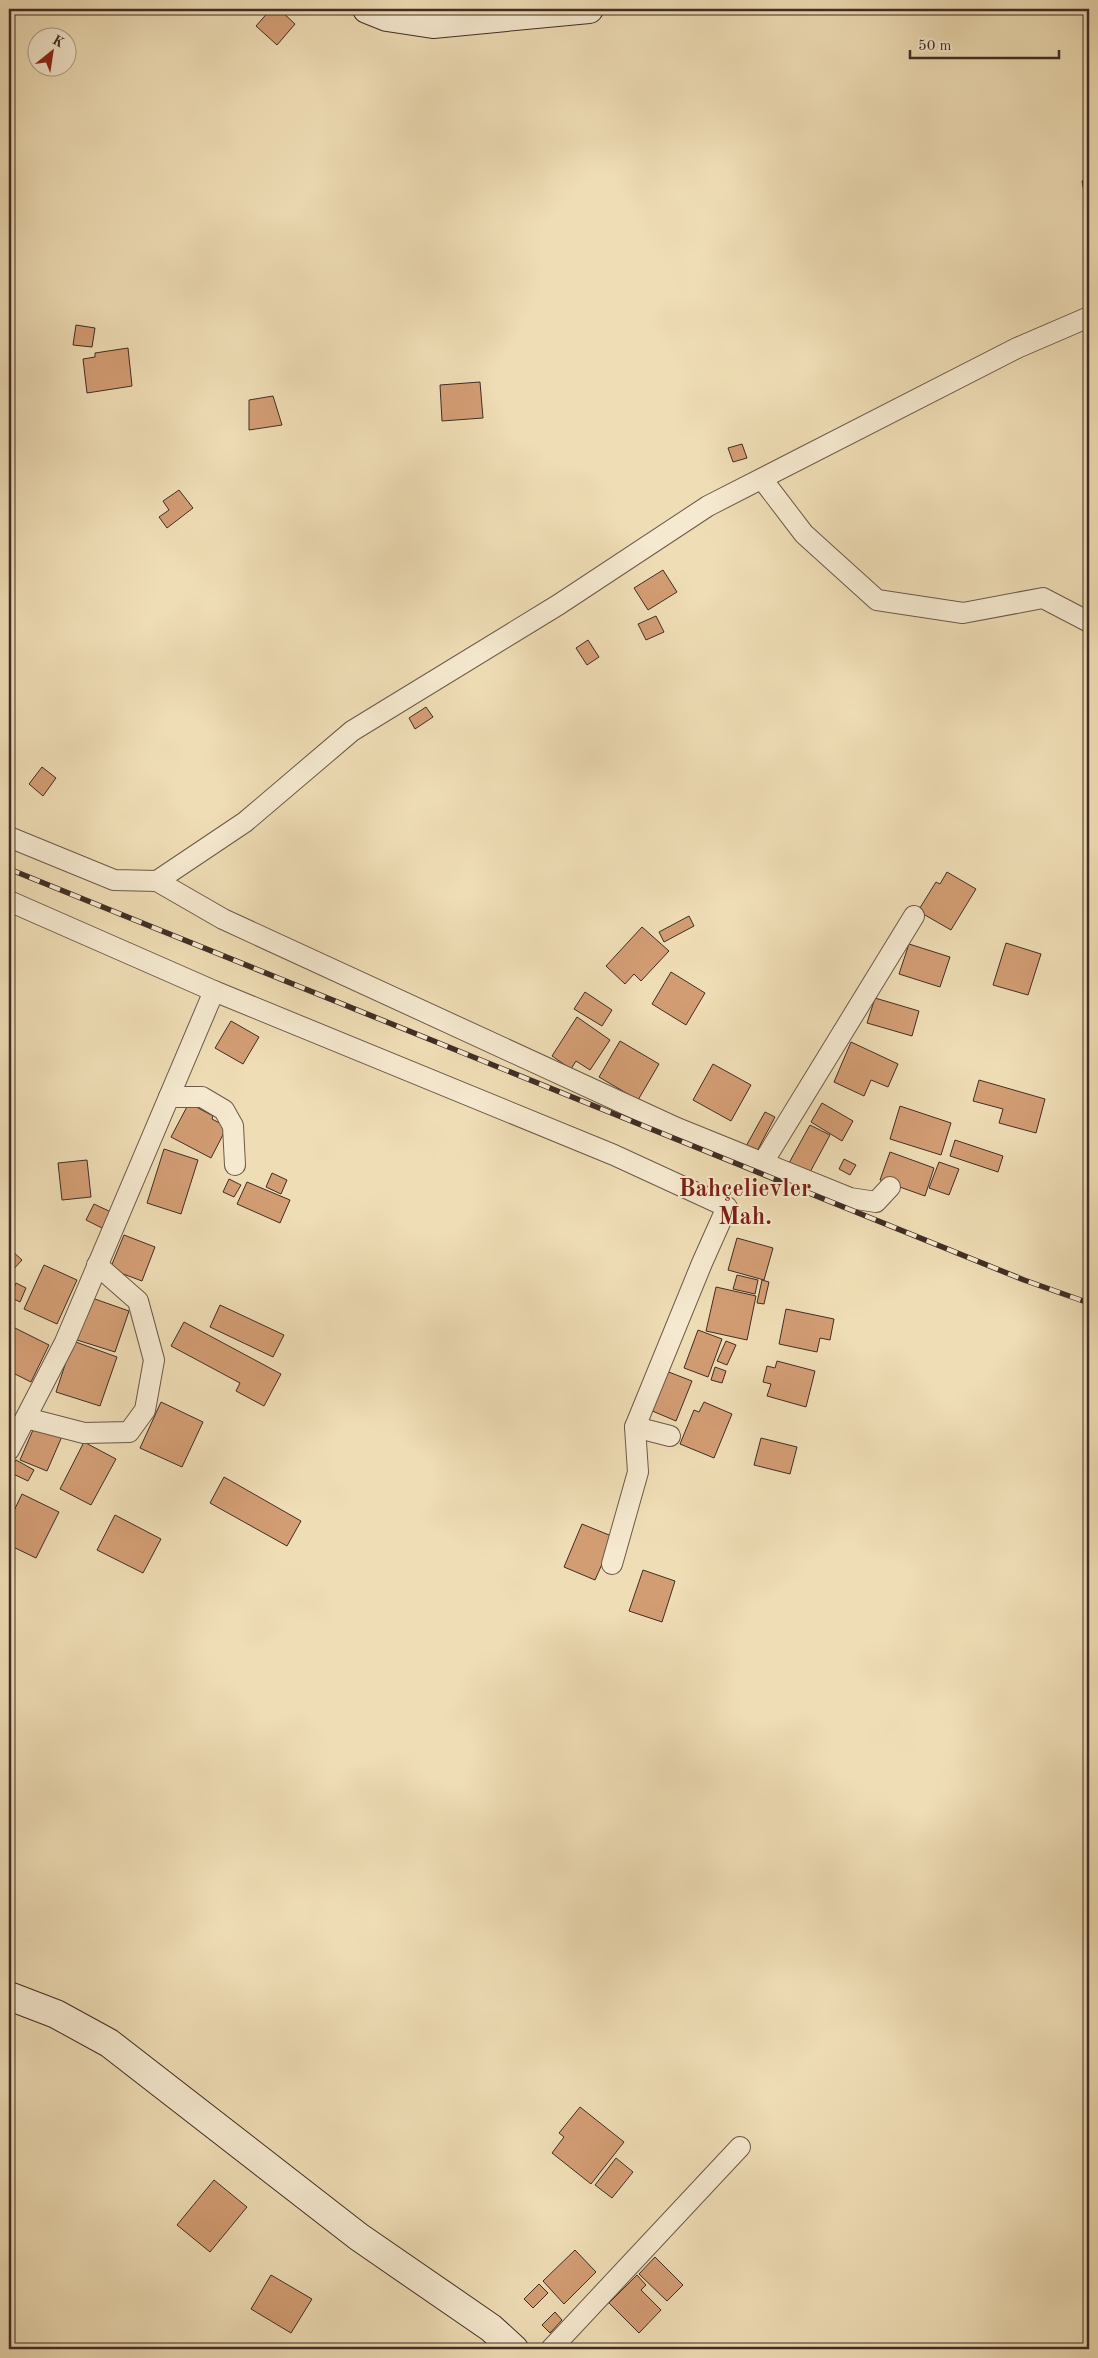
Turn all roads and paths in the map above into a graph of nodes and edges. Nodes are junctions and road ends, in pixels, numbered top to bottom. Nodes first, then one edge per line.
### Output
1 (366, 9) edge
2 (589, 9) edge
3 (1089, 317) edge
4 (762, 478) junction
5 (1089, 622) edge
6 (9, 837) edge
7 (157, 881) junction
8 (9, 901) edge
9 (914, 916) dead end
10 (214, 991) junction
11 (169, 1097) junction
12 (762, 1164) junction
13 (235, 1165) dead end
14 (890, 1187) dead end
15 (97, 1265) junction
16 (26, 1418) junction
17 (635, 1427) junction
18 (670, 1436) dead end
19 (9, 1450) edge
20 (612, 1564) dead end
21 (9, 1996) edge
22 (740, 2147) dead end
23 (514, 2349) edge
24 (551, 2349) edge

1 - 2 street
3 - 4 street
4 - 5 street
4 - 7 street
6 - 7 street
7 - 12 street
8 - 10 street
9 - 12 street
10 - 11 street
10 - 17 street
11 - 13 street
11 - 15 street
12 - 14 street
15 - 16 street
15 - 16 street
16 - 19 street
17 - 18 street
17 - 20 street
21 - 23 street
22 - 24 street

